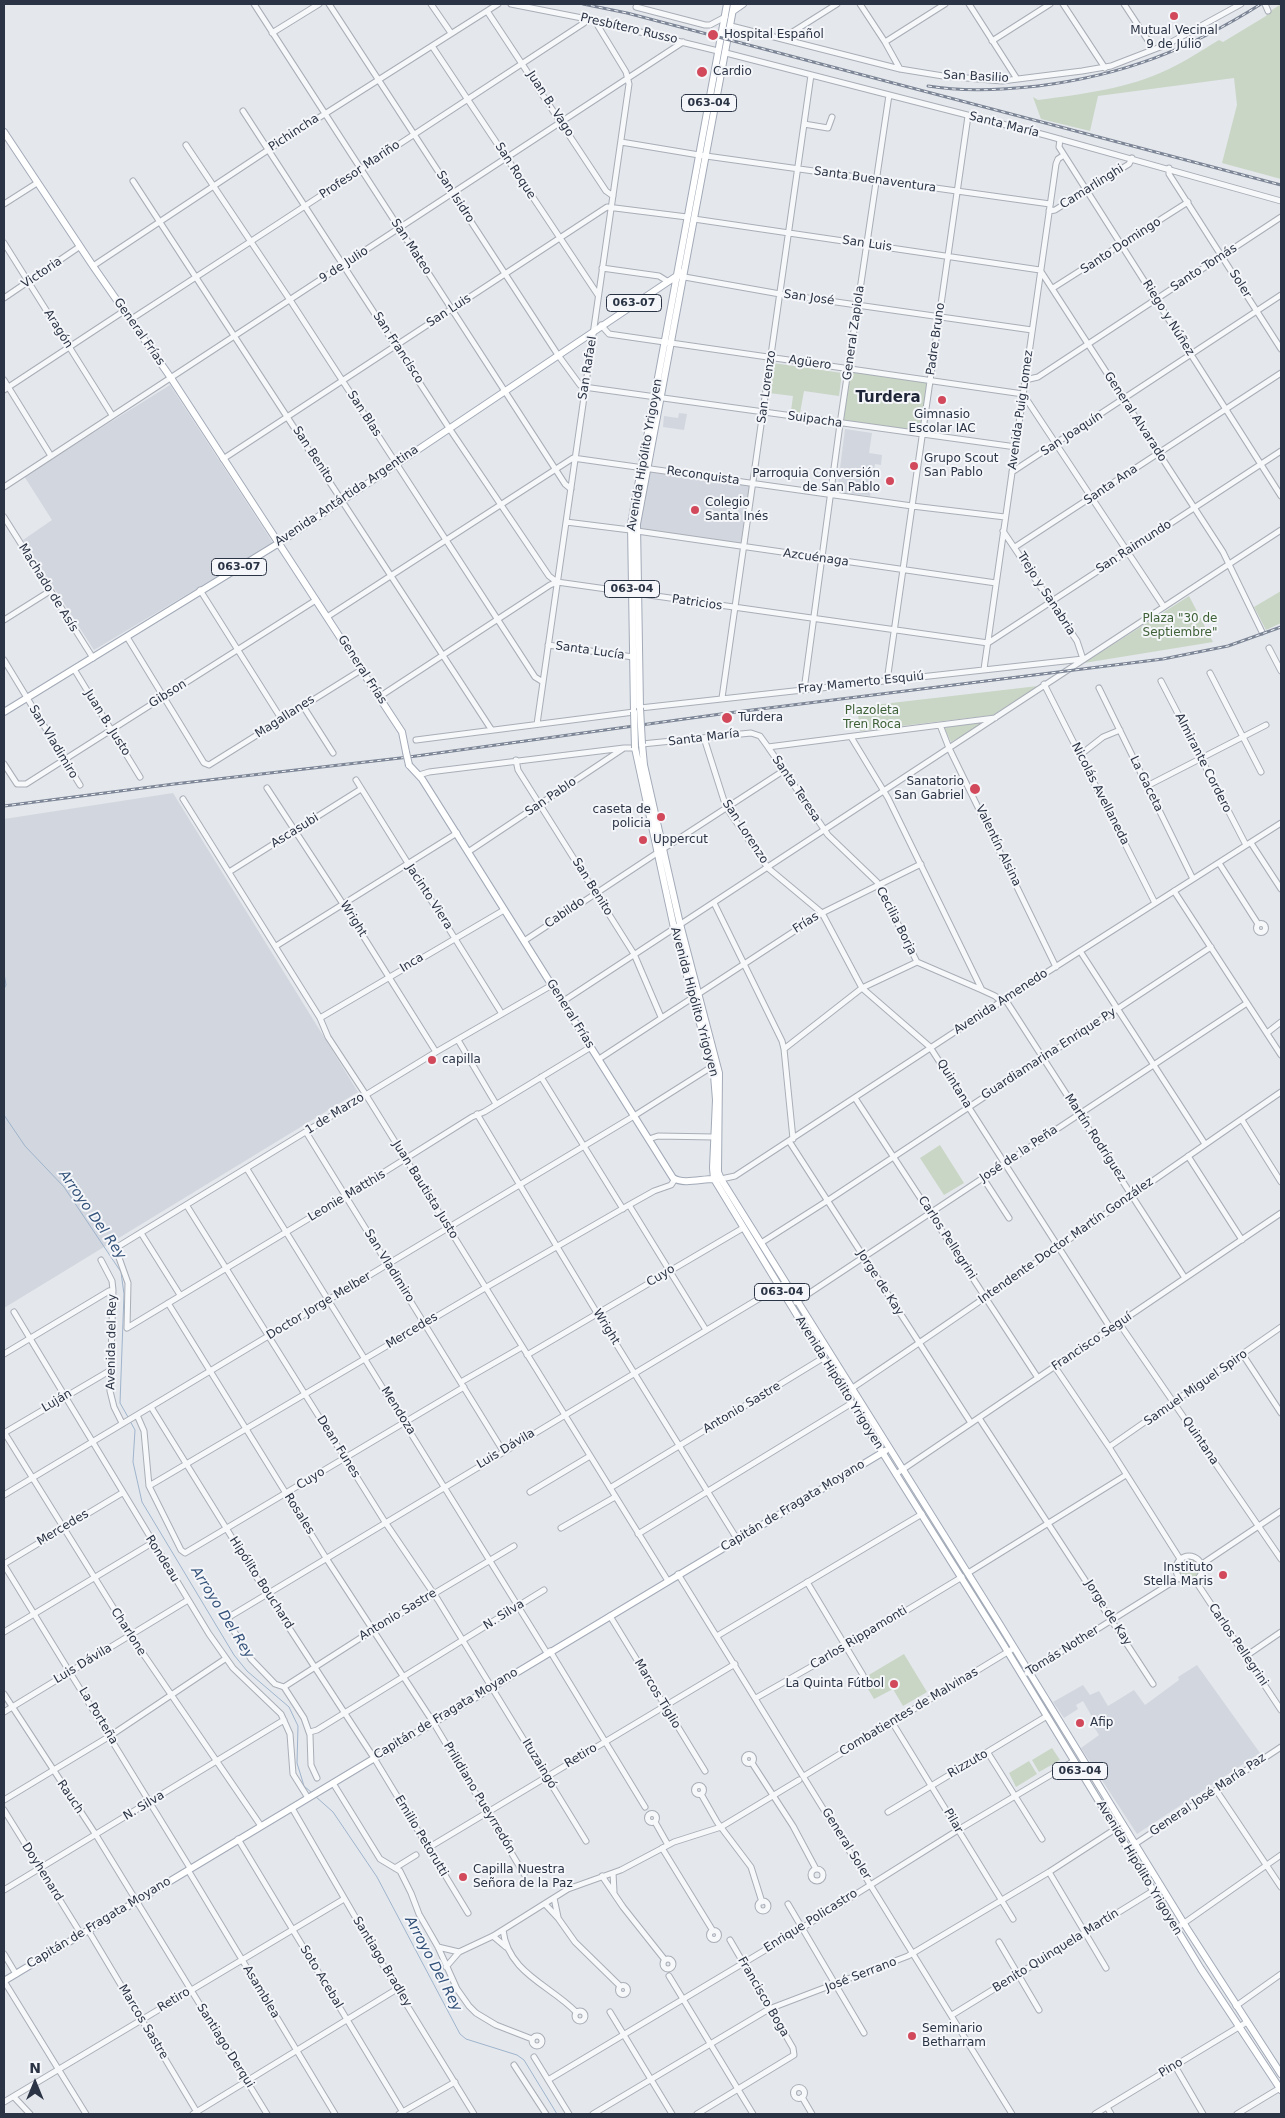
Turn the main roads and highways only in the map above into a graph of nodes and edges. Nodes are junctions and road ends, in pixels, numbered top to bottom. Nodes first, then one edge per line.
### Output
1 (727, 4) edge
2 (743, 4) edge
3 (734, 7) edge
4 (725, 40) junction
5 (4, 132) edge
6 (681, 275) junction
7 (279, 543) junction
8 (635, 594) junction
9 (4, 712) edge
10 (660, 851) junction
11 (696, 995) junction
12 (717, 1179) junction
13 (782, 1284) junction
14 (794, 1304) junction
15 (886, 1450) junction
16 (899, 1472) junction
17 (4, 1981) edge
18 (1281, 2074) edge
19 (1281, 2090) edge

1 - 4 main road, Avenida Hipólito Yrigoyen / 063-04
2 - 3 main road
3 - 4 main road, Avenida Hipólito Yrigoyen / 063-04
4 - 6 main road, Avenida Hipólito Yrigoyen / 063-04
4 - 6 main road, Avenida Hipólito Yrigoyen / 063-04
5 - 7 main road, General Frías
6 - 7 main road, Avenida Antártida Argentina / 063-07
6 - 8 main road, Avenida Hipólito Yrigoyen / 063-04
7 - 9 main road, Avenida Antártida Argentina / 063-07
7 - 12 main road, General Frías, bridge
8 - 10 main road, Avenida Hipólito Yrigoyen / 063-04, bridge
8 - 10 main road, Avenida Hipólito Yrigoyen / 063-04, bridge
10 - 11 main road, Avenida Hipólito Yrigoyen / 063-04
11 - 12 main road, Avenida Hipólito Yrigoyen / 063-04
11 - 12 main road, Avenida Hipólito Yrigoyen / 063-04
12 - 13 main road, Avenida Hipólito Yrigoyen / 063-04
12 - 13 main road, Avenida Hipólito Yrigoyen / 063-04
13 - 14 main road, Avenida Hipólito Yrigoyen / 063-04
14 - 15 main road, Avenida Hipólito Yrigoyen / 063-04
14 - 15 main road, Avenida Hipólito Yrigoyen / 063-04
15 - 16 main road, Avenida Hipólito Yrigoyen / 063-04
15 - 17 main road, Capitán de Fragata Moyano
16 - 18 main road, Avenida Hipólito Yrigoyen / 063-04
16 - 19 main road, Avenida Hipólito Yrigoyen / 063-04

